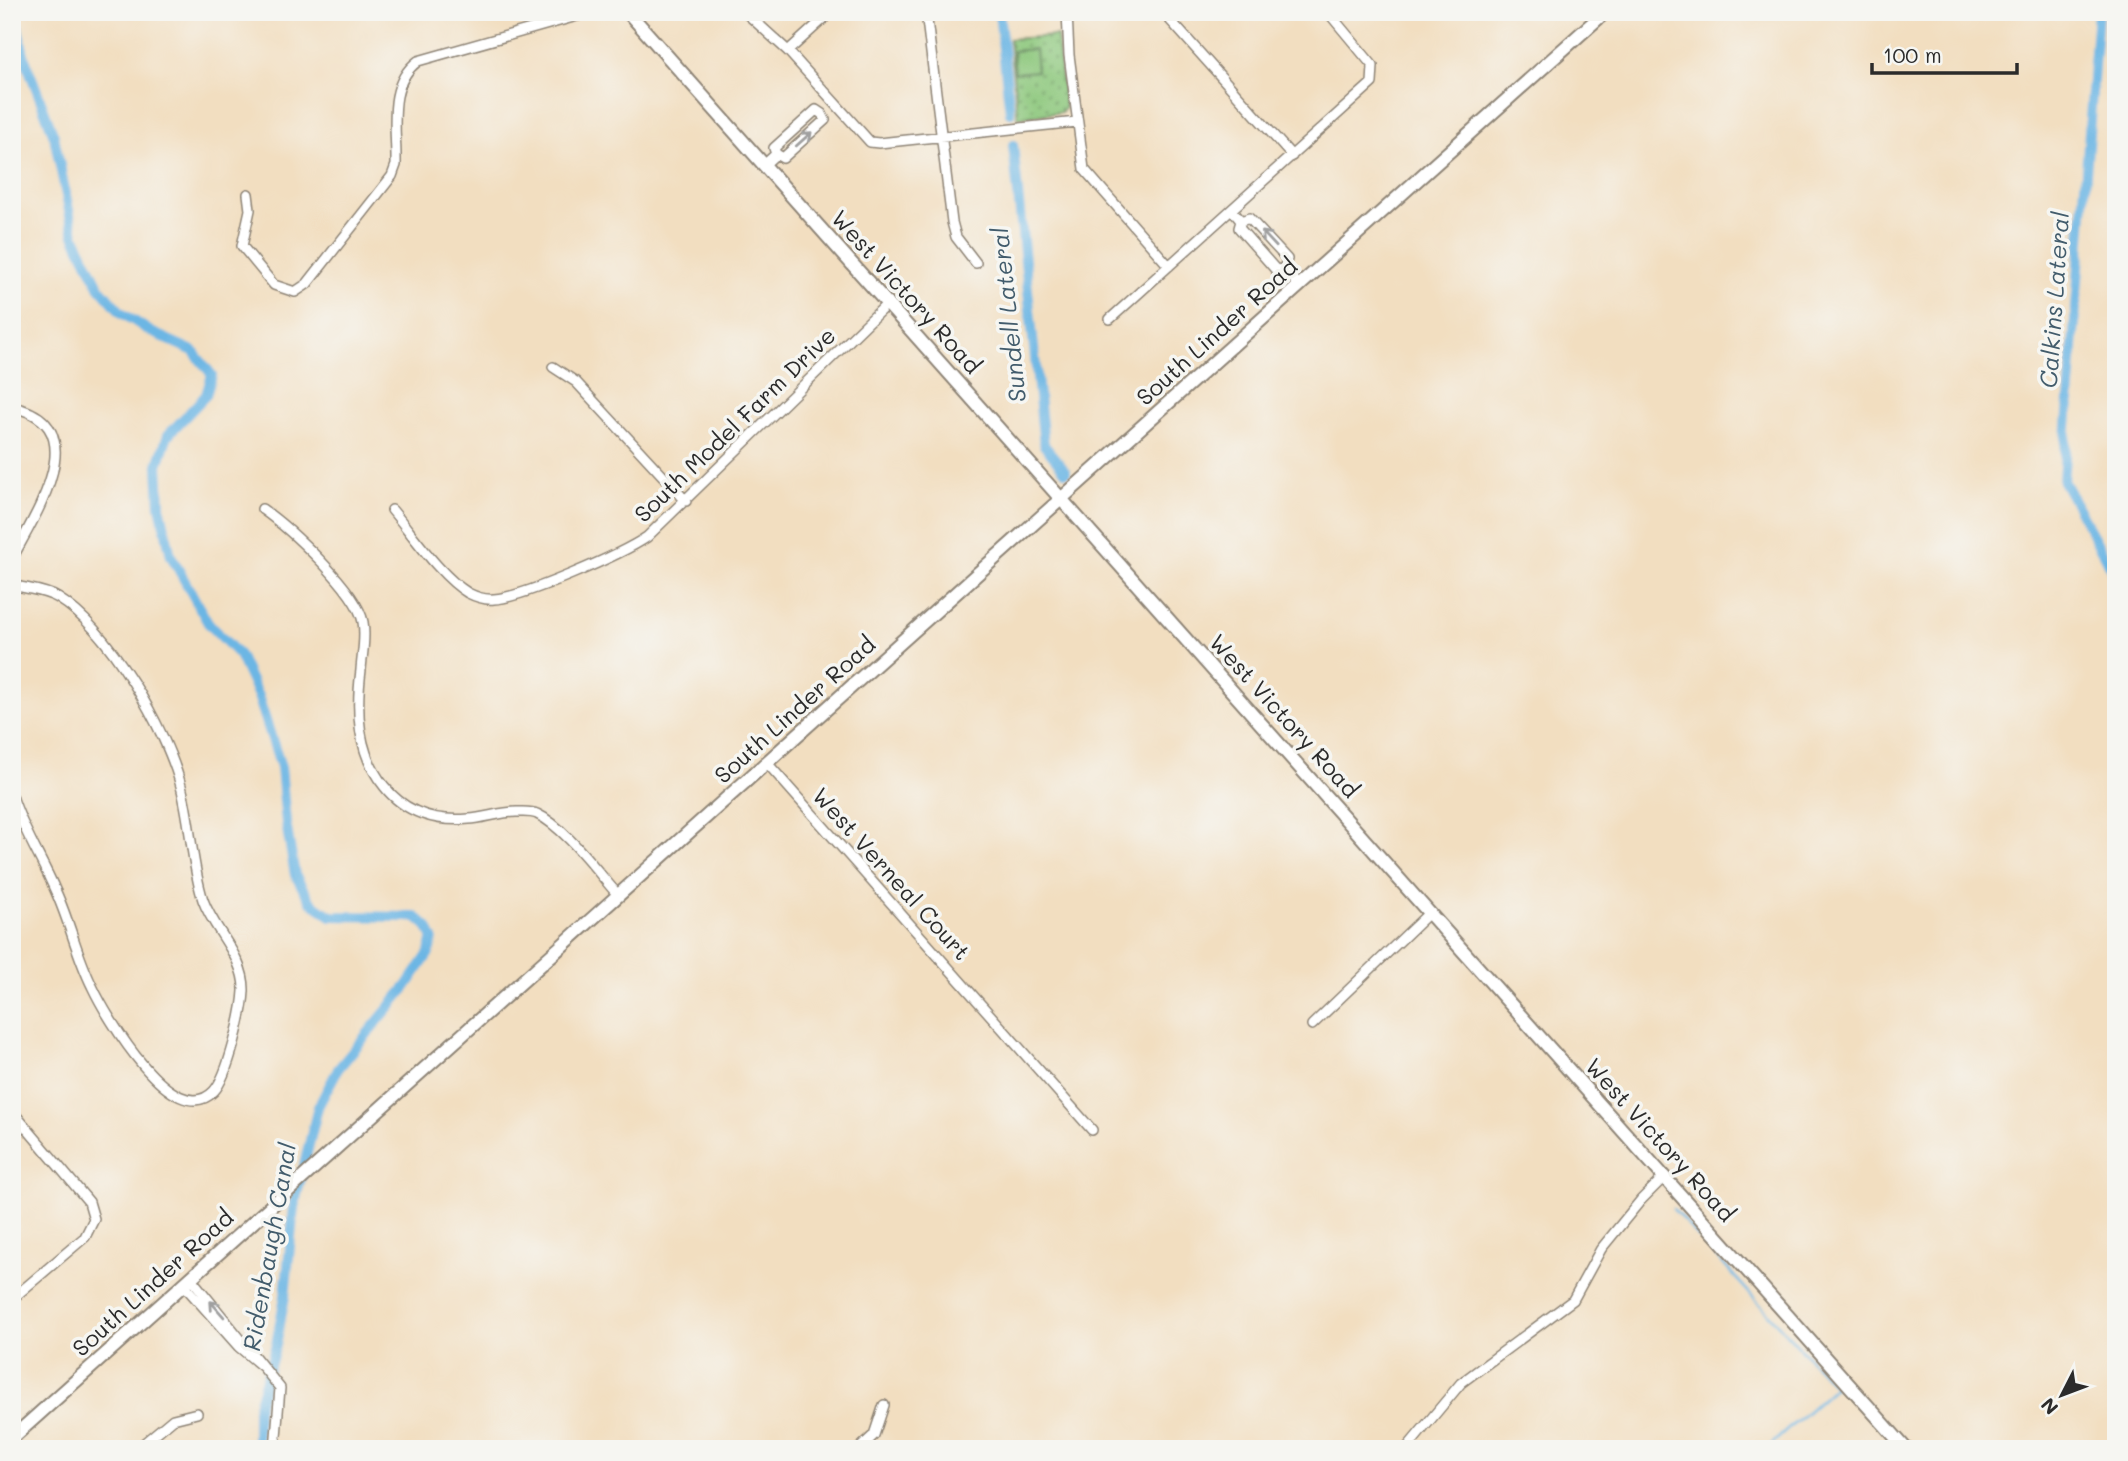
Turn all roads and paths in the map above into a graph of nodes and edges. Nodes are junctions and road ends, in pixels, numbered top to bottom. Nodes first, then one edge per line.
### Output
1 (592, 12) edge
2 (628, 12) edge
3 (745, 12) edge
4 (831, 12) edge
5 (926, 12) edge
6 (1067, 12) edge
7 (1163, 12) edge
8 (1328, 12) edge
9 (1605, 12) edge
10 (788, 51) junction
11 (834, 103) junction
12 (822, 114) junction
13 (1077, 122) junction
14 (941, 137) junction
15 (776, 154) junction
16 (1292, 156) junction
17 (764, 165) junction
18 (248, 194) dead end
19 (1232, 210) junction
20 (1241, 220) junction
21 (976, 263) dead end
22 (1169, 266) junction
23 (1284, 269) junction
24 (1300, 286) junction
25 (888, 303) junction
26 (1110, 319) dead end
27 (553, 368) dead end
28 (12, 407) edge
29 (1063, 498) junction
30 (686, 501) junction
31 (262, 509) dead end
32 (392, 510) dead end
33 (12, 559) edge
34 (12, 585) edge
35 (768, 764) junction
36 (12, 796) edge
37 (619, 896) junction
38 (1430, 912) junction
39 (1312, 1025) dead end
40 (12, 1111) edge
41 (1092, 1130) dead end
42 (1664, 1177) junction
43 (186, 1281) junction
44 (12, 1299) edge
45 (884, 1405) dead end
46 (197, 1413) dead end
47 (12, 1438) edge
48 (137, 1449) edge
49 (275, 1449) edge
50 (859, 1449) edge
51 (1406, 1449) edge
52 (1906, 1449) edge

1 - 18 street
2 - 17 street, West Victory Road
3 - 10 street
4 - 10 street
5 - 14 street
6 - 13 street
7 - 16 street
8 - 16 street
9 - 24 street, South Linder Road
10 - 11 street
11 - 12 street
11 - 14 street
12 - 15 street
15 -> 12 street
13 - 14 street
13 - 22 street
14 - 21 street
15 - 17 street
16 - 19 street
17 - 25 street, West Victory Road
19 - 20 street
19 - 22 street
20 - 23 street
23 -> 20 street
22 - 26 street
23 - 24 street
24 - 29 street, South Linder Road
25 - 29 street, West Victory Road
25 - 30 street, South Model Farm Drive
27 - 30 street
28 - 33 street
29 - 35 street, South Linder Road
29 - 38 street, West Victory Road
30 - 32 street, South Model Farm Drive
31 - 37 street
34 - 36 street
35 - 37 street, South Linder Road
35 - 41 street, West Verneal Court
37 - 43 street, South Linder Road
38 - 39 street
38 - 42 street, West Victory Road
40 - 44 street
42 - 51 street
42 - 52 street, West Victory Road
43 - 47 street, South Linder Road
43 - 49 street
45 - 50 street
46 - 48 street

